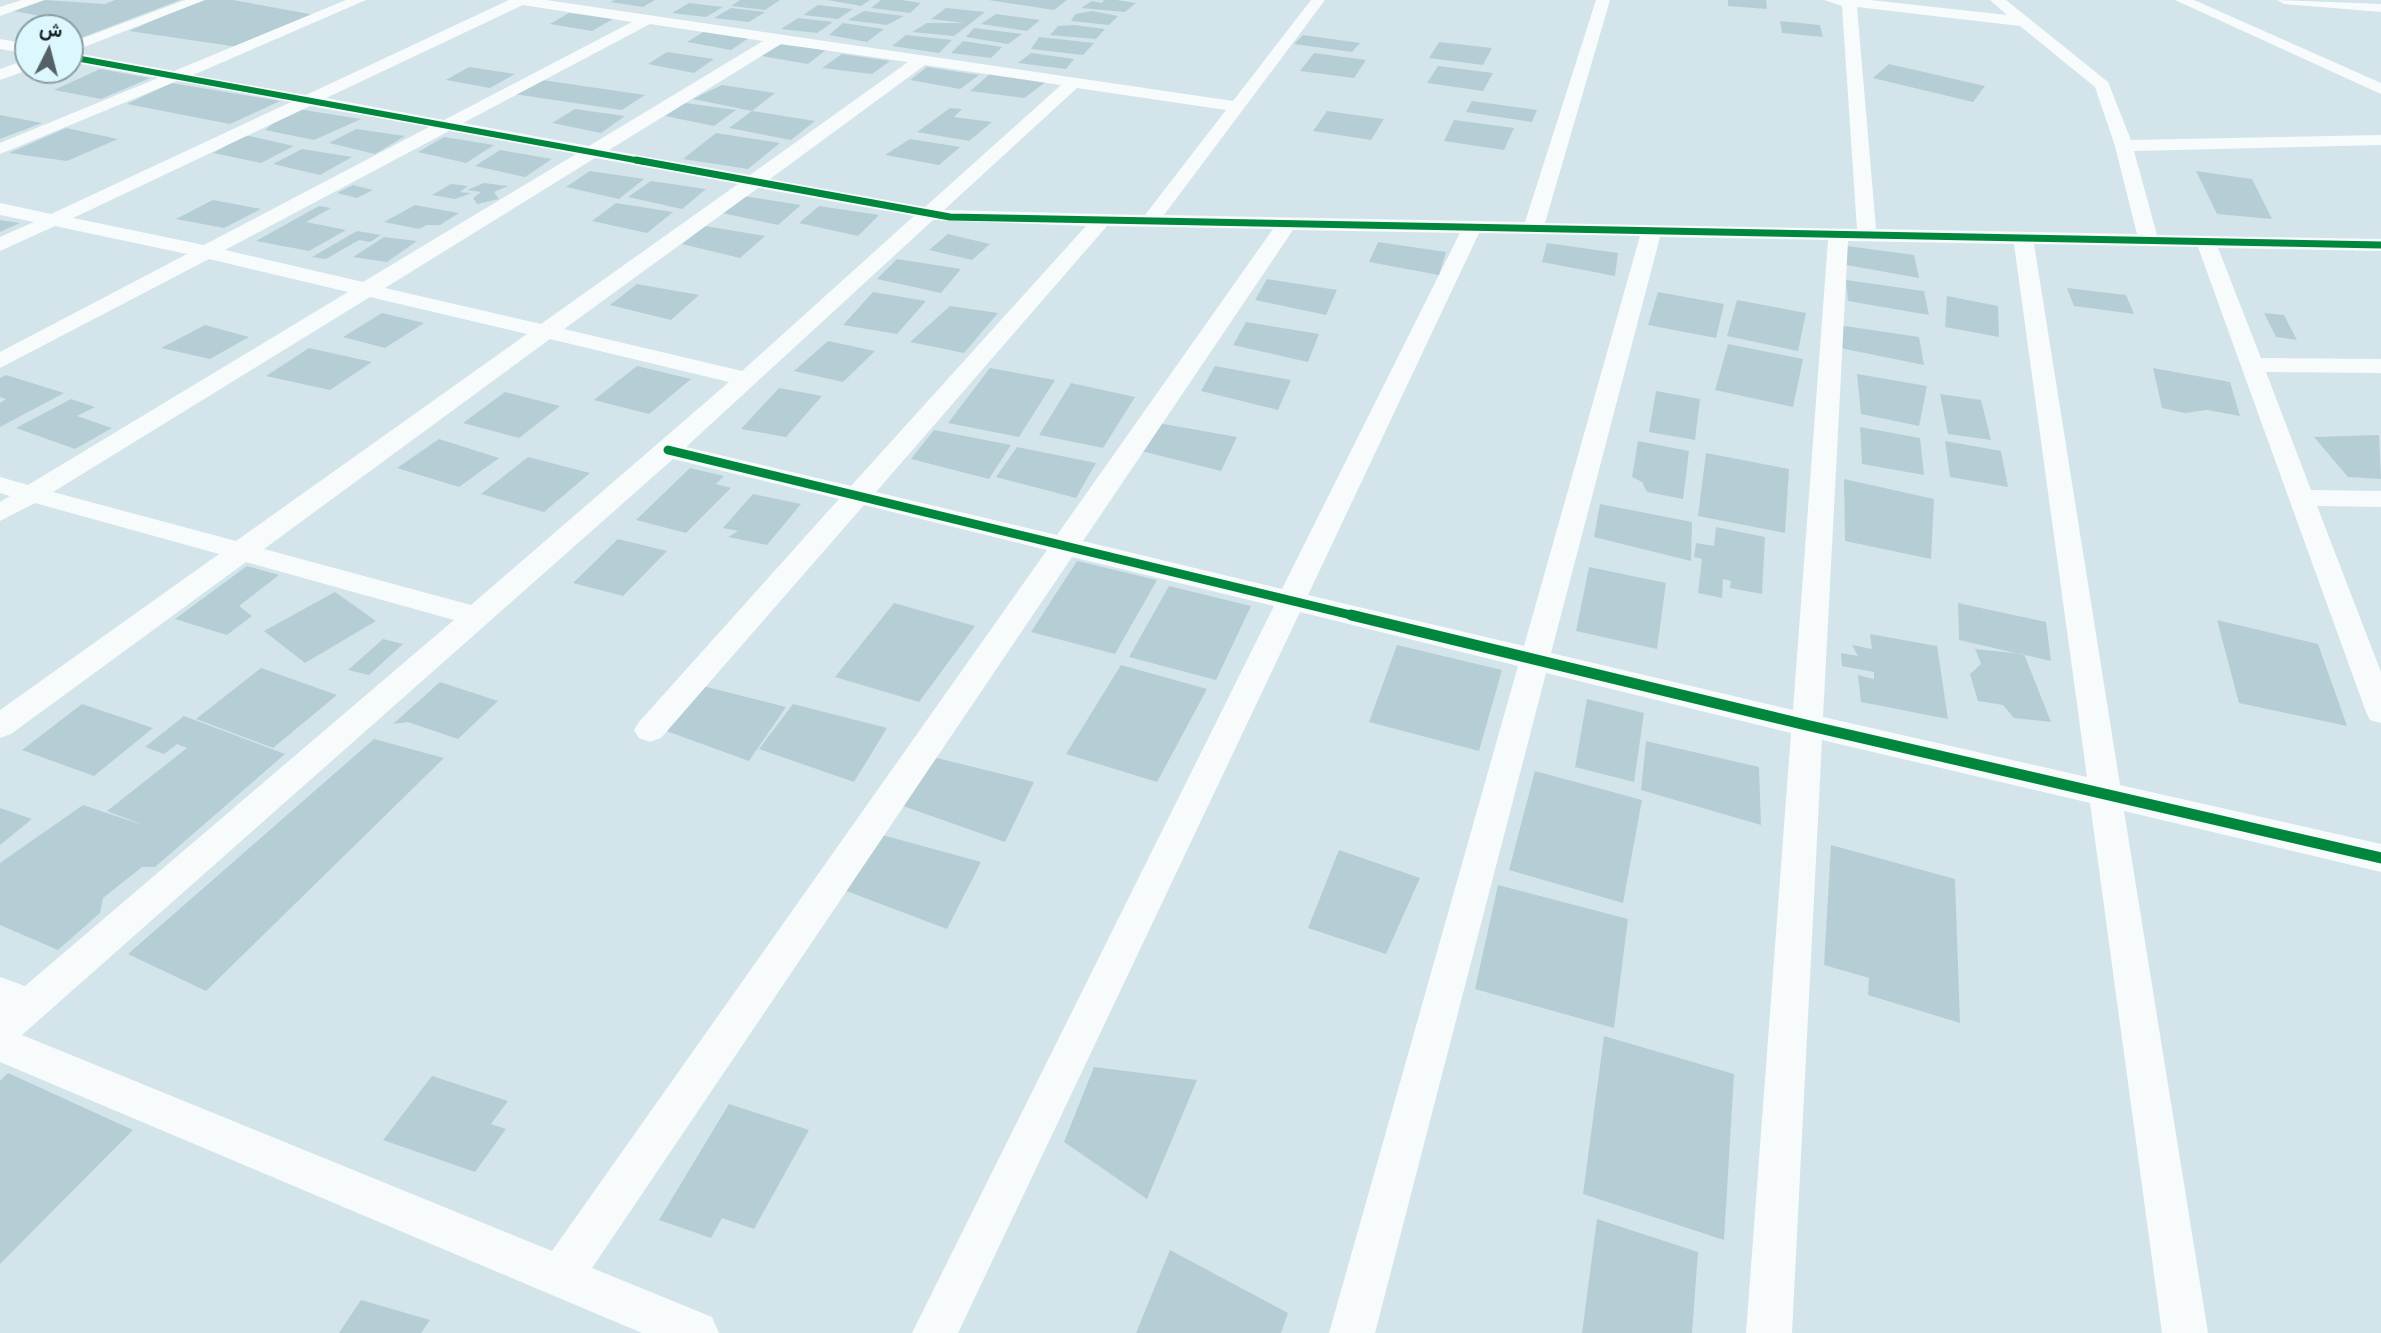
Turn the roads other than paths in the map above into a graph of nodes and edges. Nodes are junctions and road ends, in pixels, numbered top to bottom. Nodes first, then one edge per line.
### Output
1 (37, 0) edge
2 (198, 0) edge
3 (359, 0) edge
4 (518, 0) edge
5 (1318, 0) edge
6 (1603, 0) edge
7 (1831, 0) edge
8 (1998, 0) edge
9 (2182, 0) edge
10 (2284, 0) edge
11 (1849, 2) junction
12 (2381, 8) edge
13 (0, 12) edge
14 (649, 19) junction
15 (2026, 22) junction
16 (779, 38) junction
17 (84, 43) edge
18 (84, 60) edge
19 (923, 60) junction
20 (176, 76) junction
21 (1073, 82) junction
22 (2381, 89) edge
23 (307, 100) junction
24 (1236, 106) junction
25 (445, 126) junction
26 (2381, 140) edge
27 (2124, 146) junction
28 (0, 149) edge
29 (592, 152) junction
30 (753, 182) junction
31 (0, 209) edge
32 (925, 214) junction
33 (55, 220) junction
34 (1102, 220) junction
35 (1150, 221) junction
36 (1287, 224) junction
37 (1472, 228) junction
38 (1533, 229) junction
39 (1651, 232) junction
40 (1853, 236) junction
41 (2023, 239) junction
42 (2149, 241) junction
43 (2206, 242) junction
44 (2381, 245) edge
45 (0, 246) edge
46 (207, 252) junction
47 (366, 290) junction
48 (546, 332) junction
49 (0, 360) edge
50 (2252, 365) junction
51 (2381, 366) edge
52 (746, 379) junction
53 (668, 450) junction
54 (0, 485) edge
55 (31, 494) junction
56 (859, 496) junction
57 (2301, 498) junction
58 (2381, 499) edge
59 (0, 513) edge
60 (1066, 546) junction
61 (242, 551) junction
62 (1292, 599) junction
63 (479, 617) junction
64 (1535, 658) junction
65 (2381, 712) edge
66 (1806, 725) junction
67 (0, 726) edge
68 (650, 730) dead end
69 (2106, 794) junction
70 (2381, 858) edge
71 (15, 999) edge
72 (0, 1031) edge
73 (0, 1044) edge
74 (561, 1277) junction
75 (695, 1333) edge
76 (934, 1333) edge
77 (1352, 1333) edge
78 (1769, 1333) edge
79 (2185, 1333) edge

1 - 13 street
2 - 17 street
3 - 20 street
4 - 14 street
4 - 23 street
5 - 24 street
6 - 38 street
7 - 11 street
8 - 15 street
9 - 22 street
10 - 12 street
11 - 15 street
11 - 40 street
14 - 16 street
14 - 25 street
15 - 27 street
16 - 19 street
16 - 29 street
18 - 20 street
19 - 21 street
19 - 30 street
20 - 23 street
20 - 28 street
21 - 24 street
21 - 32 street
23 - 25 street
23 - 33 street
24 - 35 street
25 - 29 street
25 - 46 street
26 - 27 street
27 - 42 street
29 - 30 street
29 - 47 street
30 - 32 street
30 - 48 street
31 - 33 street
32 - 34 street
32 - 52 street
33 - 45 street
33 - 46 street
34 - 35 street
34 - 56 street
35 - 36 street
36 - 37 street
36 - 60 street
37 - 38 street
37 - 62 street
38 - 39 street
39 - 40 street
39 - 64 street
40 - 41 street
40 - 66 street
41 - 42 street
41 - 69 street
42 - 43 street
43 - 44 street
43 - 50 street
46 - 47 street
46 - 49 street
47 - 48 street
47 - 55 street
48 - 52 street
48 - 61 street
50 - 51 street
50 - 57 street
52 - 53 street
53 - 56 street
53 - 63 street
54 - 55 street
55 - 59 street
55 - 61 street
56 - 60 street
56 - 68 street
57 - 58 street
57 - 65 street
60 - 62 street
60 - 74 street
61 - 63 street
61 - 67 street
62 - 64 street
62 - 76 street
63 - 71 street
64 - 66 street
64 - 77 street
66 - 69 street
66 - 78 street
69 - 70 street
69 - 79 street
71 - 72 street
73 - 74 street
74 - 75 street

